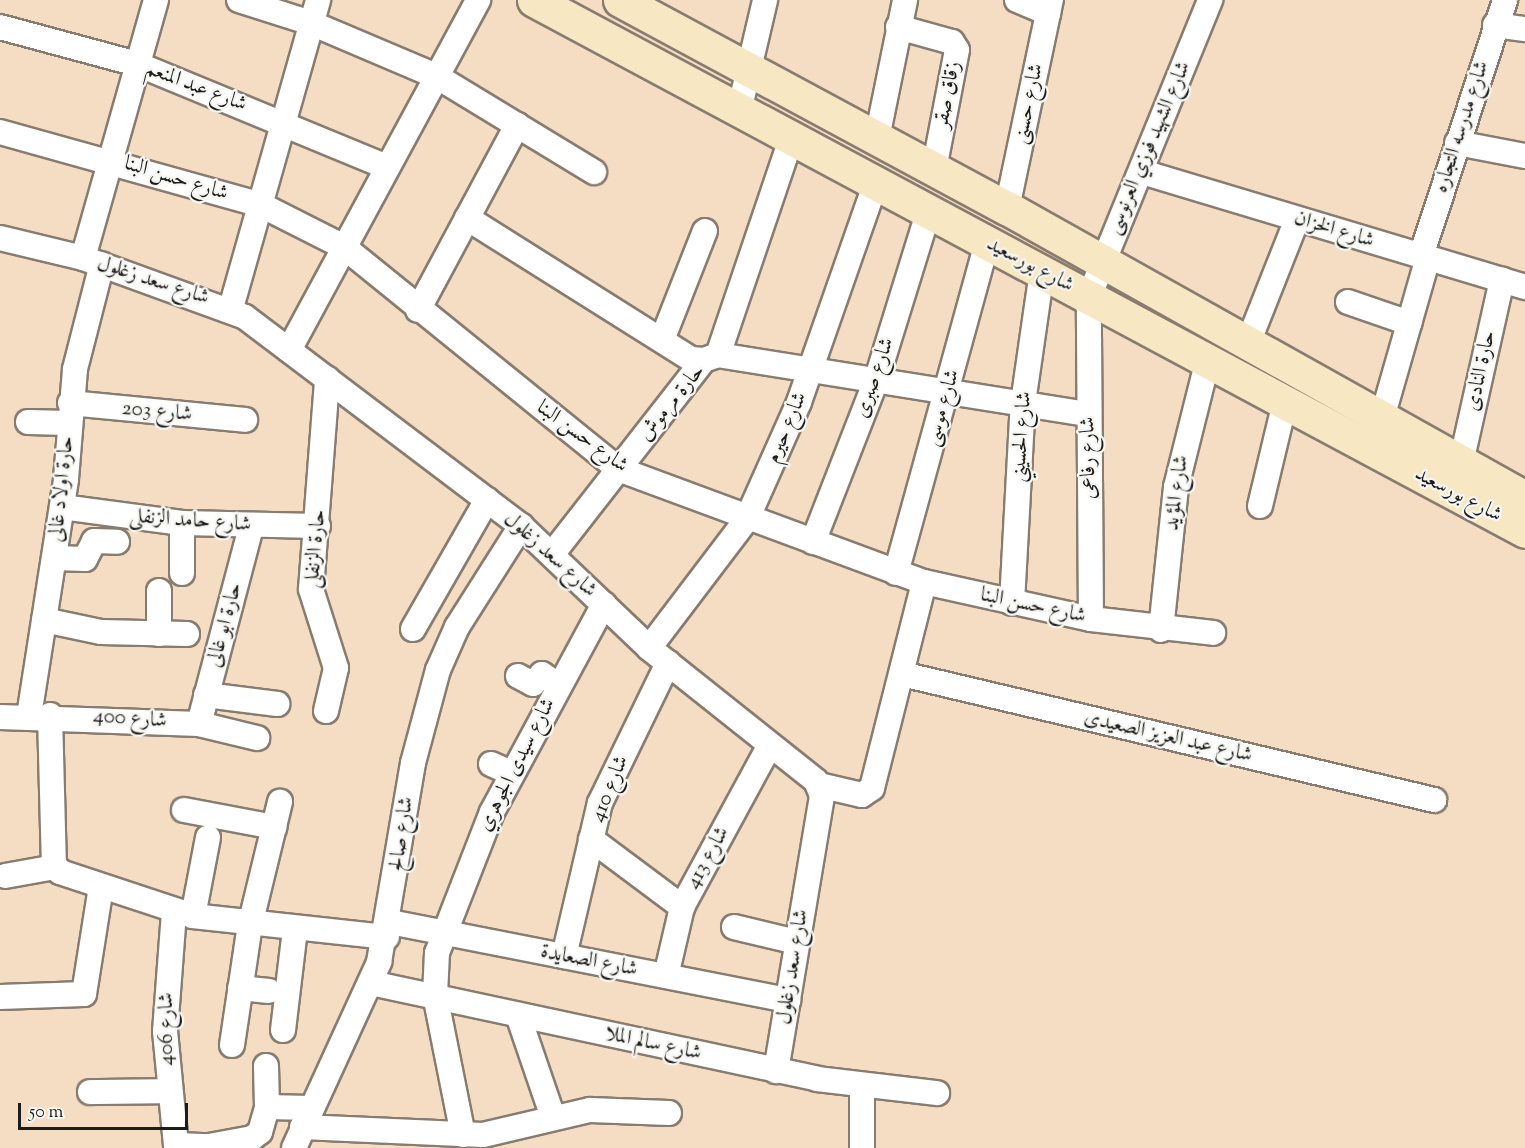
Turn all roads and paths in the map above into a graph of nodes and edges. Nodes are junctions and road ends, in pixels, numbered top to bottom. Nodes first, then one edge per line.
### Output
1 (156, 0) edge
2 (239, 0) edge
3 (318, 0) edge
4 (478, 0) edge
5 (534, 0) edge
6 (765, 0) edge
7 (905, 0) edge
8 (1017, 0) edge
9 (1210, 0) edge
10 (1505, 0) edge
11 (623, 1) edge
12 (1050, 6) edge
13 (311, 23) junction
14 (1495, 25) junction
15 (0, 27) edge
16 (898, 27) junction
17 (1525, 29) edge
18 (137, 64) junction
19 (751, 70) junction
20 (436, 76) junction
21 (740, 107) junction
22 (284, 121) junction
23 (517, 125) junction
24 (0, 132) edge
25 (792, 136) junction
26 (877, 138) junction
27 (1457, 143) junction
28 (1525, 156) edge
29 (111, 159) junction
30 (385, 166) junction
31 (934, 169) junction
32 (594, 172) dead end
33 (1142, 172) junction
34 (876, 182) junction
35 (261, 205) junction
36 (1007, 208) junction
37 (929, 210) junction
38 (467, 218) junction
39 (1297, 219) junction
40 (705, 231) dead end
41 (0, 238) edge
42 (987, 242) junction
43 (344, 247) junction
44 (1425, 257) junction
45 (1100, 260) junction
46 (93, 261) junction
47 (1042, 271) junction
48 (1502, 280) junction
49 (1525, 287) edge
50 (1089, 297) junction
51 (1348, 302) dead end
52 (231, 308) junction
53 (418, 310) junction
54 (1408, 323) junction
55 (662, 340) junction
56 (1248, 343) junction
57 (289, 350) junction
58 (711, 358) junction
59 (1208, 360) junction
60 (812, 367) junction
61 (877, 378) junction
62 (327, 379) junction
63 (948, 391) junction
64 (1285, 402) junction
65 (1023, 403) junction
66 (69, 413) junction
67 (1089, 414) junction
68 (1382, 418) junction
69 (245, 420) dead end
70 (28, 422) dead end
71 (1461, 463) junction
72 (618, 469) junction
73 (1525, 498) edge
74 (487, 500) junction
75 (1260, 506) dead end
76 (62, 507) junction
77 (747, 519) junction
78 (182, 523) junction
79 (318, 526) junction
80 (521, 526) junction
81 (251, 527) junction
82 (1525, 531) edge
83 (117, 542) dead end
84 (813, 543) junction
85 (553, 553) junction
86 (54, 558) junction
87 (182, 573) dead end
88 (896, 573) junction
89 (924, 582) junction
90 (159, 591) dead end
91 (1012, 603) junction
92 (604, 604) junction
93 (1091, 619) junction
94 (44, 620) junction
95 (413, 629) dead end
96 (1161, 630) junction
97 (1213, 633) dead end
98 (159, 634) junction
99 (187, 634) dead end
100 (650, 648) junction
101 (668, 663) junction
102 (902, 674) junction
103 (518, 676) dead end
104 (557, 685) junction
105 (206, 695) junction
106 (277, 704) dead end
107 (326, 711) dead end
108 (40, 715) junction
109 (0, 717) edge
110 (199, 724) junction
111 (257, 738) dead end
112 (770, 747) junction
113 (819, 785) junction
114 (1434, 800) dead end
115 (279, 802) dead end
116 (184, 810) dead end
117 (274, 827) junction
118 (208, 837) dead end
119 (591, 839) junction
120 (56, 867) junction
121 (4, 876) dead end
122 (100, 887) junction
123 (682, 906) junction
124 (183, 914) junction
125 (250, 925) junction
126 (734, 927) dead end
127 (295, 929) junction
128 (388, 929) junction
129 (445, 933) junction
130 (797, 942) junction
131 (564, 956) junction
132 (666, 976) junction
133 (371, 983) junction
134 (240, 988) junction
135 (269, 991) dead end
136 (435, 995) junction
137 (0, 997) edge
138 (788, 1000) junction
139 (518, 1015) junction
140 (283, 1030) dead end
141 (231, 1045) dead end
142 (266, 1066) dead end
143 (776, 1071) junction
144 (862, 1086) junction
145 (168, 1091) junction
146 (90, 1092) dead end
147 (937, 1093) dead end
148 (267, 1107) junction
149 (669, 1113) dead end
150 (554, 1117) junction
151 (302, 1128) edge
152 (463, 1135) junction
153 (862, 1148) edge

1 - 18 street, حارة اولاد غالى
2 - 13 street
3 - 13 street
4 - 20 street
5 - 21 street, شارع بورسعيد
6 - 19 street
7 - 16 street
8 - 12 street
9 - 33 street, شارع الشهيد فوزي العرنوسى
10 - 14 street, شارع مدرسه التجاره
11 - 19 street, شارع بورسعيد
12 - 36 street, شارع حسنى
13 - 20 street
13 - 22 street
14 - 17 street
14 - 27 street, شارع مدرسه التجاره
15 - 18 street, شارع عبد المنعم
16 - 26 street
16 - 31 street, زقاق صقر
18 - 22 street, شارع عبد المنعم
18 - 29 street, حارة اولاد غالى
19 - 21 street
19 - 26 street, شارع بورسعيد
20 - 23 street
20 - 30 street
21 - 25 street, شارع بورسعيد
22 - 30 street, شارع عبد المنعم
22 - 35 street
23 - 32 street
23 - 38 street
24 - 29 street, شارع حسن البنا
25 - 34 street, شارع بورسعيد
25 - 58 street, حارة مرموش
26 - 31 street, شارع بورسعيد
27 - 28 street
27 - 44 street, شارع مدرسه التجاره
29 - 35 street, شارع حسن البنا
29 - 46 street, حارة اولاد غالى
30 - 43 street
31 - 36 street, شارع بورسعيد
33 - 39 street, شارع الخزان
33 - 45 street, شارع الشهيد فوزي العرنوسى
34 - 37 street, شارع بورسعيد
34 - 60 street, شارع حيرم
35 - 43 street, شارع حسن البنا
35 - 52 street
36 - 45 street, شارع بورسعيد
37 - 42 street, شارع بورسعيد
37 - 61 street, شارع صبرى
38 - 53 street
38 - 55 street
39 - 44 street, شارع الخزان
39 - 56 street
40 - 55 street
41 - 46 street, شارع سعد زغلول
42 - 47 street, شارع بورسعيد
42 - 63 street, شارع موسى
43 - 53 street, شارع حسن البنا
43 - 57 street
44 - 48 street, شارع الخزان
44 - 54 street, شارع مدرسه التجاره
45 - 50 street, شارع الشهيد فوزي العرنوسى
45 - 56 street, شارع بورسعيد
46 - 52 street, شارع سعد زغلول
46 - 66 street, حارة اولاد غالى
47 - 50 street, شارع بورسعيد
47 - 65 street, شارع الحسيني
48 - 49 street, شارع الخزان
48 - 71 street, حارة النادى
50 - 59 street, شارع بورسعيد
50 - 67 street, شارع رفاعى
51 - 54 street
52 - 57 street, شارع سعد زغلول
53 - 72 street, شارع حسن البنا
54 - 68 street, شارع مدرسه التجاره
55 - 58 street
56 - 68 street, شارع بورسعيد
57 - 62 street, شارع سعد زغلول
58 - 60 street
58 - 72 street, حارة مرموش
59 - 64 street, شارع بورسعيد
59 - 96 street, شارع المؤيد
60 - 61 street
60 - 77 street, شارع حيرم
61 - 63 street
61 - 84 street, شارع صبرى
62 - 74 street, شارع سعد زغلول
62 - 79 street, حارة الزنفلى
63 - 65 street
63 - 88 street, شارع موسى
64 - 75 street
64 - 82 street, شارع بورسعيد
65 - 67 street
65 - 91 street, شارع الحسيني
66 - 69 street, شارع 203
66 - 70 street, شارع 203
66 - 76 street, حارة اولاد غالى
67 - 93 street, شارع رفاعى
68 - 71 street, شارع بورسعيد
71 - 73 street, شارع بورسعيد
72 - 77 street, شارع حسن البنا
72 - 85 street, حارة مرموش
74 - 80 street, شارع سعد زغلول
74 - 95 street
76 - 78 street, شارع حامد الزنفلى
76 - 86 street, حارة اولاد غالى
77 - 84 street, شارع حسن البنا
77 - 100 street, شارع حيرم
78 - 81 street, شارع حامد الزنفلى
78 - 87 street
79 - 81 street, شارع حامد الزنفلى
79 - 107 street, حارة الزنفلى
80 - 85 street, شارع سعد زغلول
80 - 128 street, شارع صالح
81 - 105 street, حارة ابو غالى
83 - 86 street
84 - 88 street, شارع حسن البنا
85 - 92 street, شارع سعد زغلول
86 - 94 street, حارة اولاد غالى
88 - 89 street, شارع حسن البنا
89 - 91 street, شارع حسن البنا
89 - 102 street
90 - 98 street
91 - 93 street, شارع حسن البنا
92 - 100 street, شارع سعد زغلول
92 - 104 street, شارع سيدى الجوهري
93 - 96 street, شارع حسن البنا
94 - 98 street
94 - 108 street, حارة اولاد غالى
96 - 97 street, شارع حسن البنا
98 - 99 street
100 - 101 street, شارع سعد زغلول
101 - 112 street, شارع سعد زغلول
101 - 119 street, شارع 410
102 - 113 street
102 - 114 street, شارع عبد العزيز الصعيدى
103 - 104 street
104 - 129 street, شارع سيدى الجوهري
105 - 106 street
105 - 110 street, حارة ابو غالى
108 - 109 street, شارع 400
108 - 110 street, شارع 400
108 - 120 street, حارة اولاد غالى
110 - 111 street, شارع 400
112 - 113 street, شارع سعد زغلول
112 - 123 street, شارع 413
113 - 130 street, شارع سعد زغلول
115 - 117 street
116 - 117 street
117 - 125 street
118 - 124 street, شارع 406
119 - 123 street
119 - 131 street, شارع 410
120 - 121 street
120 - 122 street
122 - 124 street
122 - 137 street
123 - 132 street, شارع 413
124 - 125 street
124 - 145 street, شارع 406
125 - 127 street
125 - 134 street
126 - 130 street
127 - 128 street
127 - 140 street
128 - 129 street, شارع الصعايدة
128 - 133 street, شارع صالح
129 - 131 street, شارع الصعايدة
129 - 136 street, شارع سيدى الجوهري
130 - 138 street, شارع سعد زغلول
131 - 132 street, شارع الصعايدة
132 - 138 street, شارع الصعايدة
133 - 136 street, شارع سالم الملا
133 - 151 street, شارع صالح
134 - 135 street
134 - 141 street
136 - 139 street, شارع سالم الملا
136 - 152 street
138 - 143 street, شارع سعد زغلول
139 - 143 street, شارع سالم الملا
139 - 150 street
142 - 148 street
143 - 144 street, شارع سالم الملا
144 - 147 street, شارع سالم الملا
144 - 153 street
145 - 146 street
145 - 148 street, شارع 406
148 - 151 street
149 - 150 street
150 - 152 street
151 - 152 street

